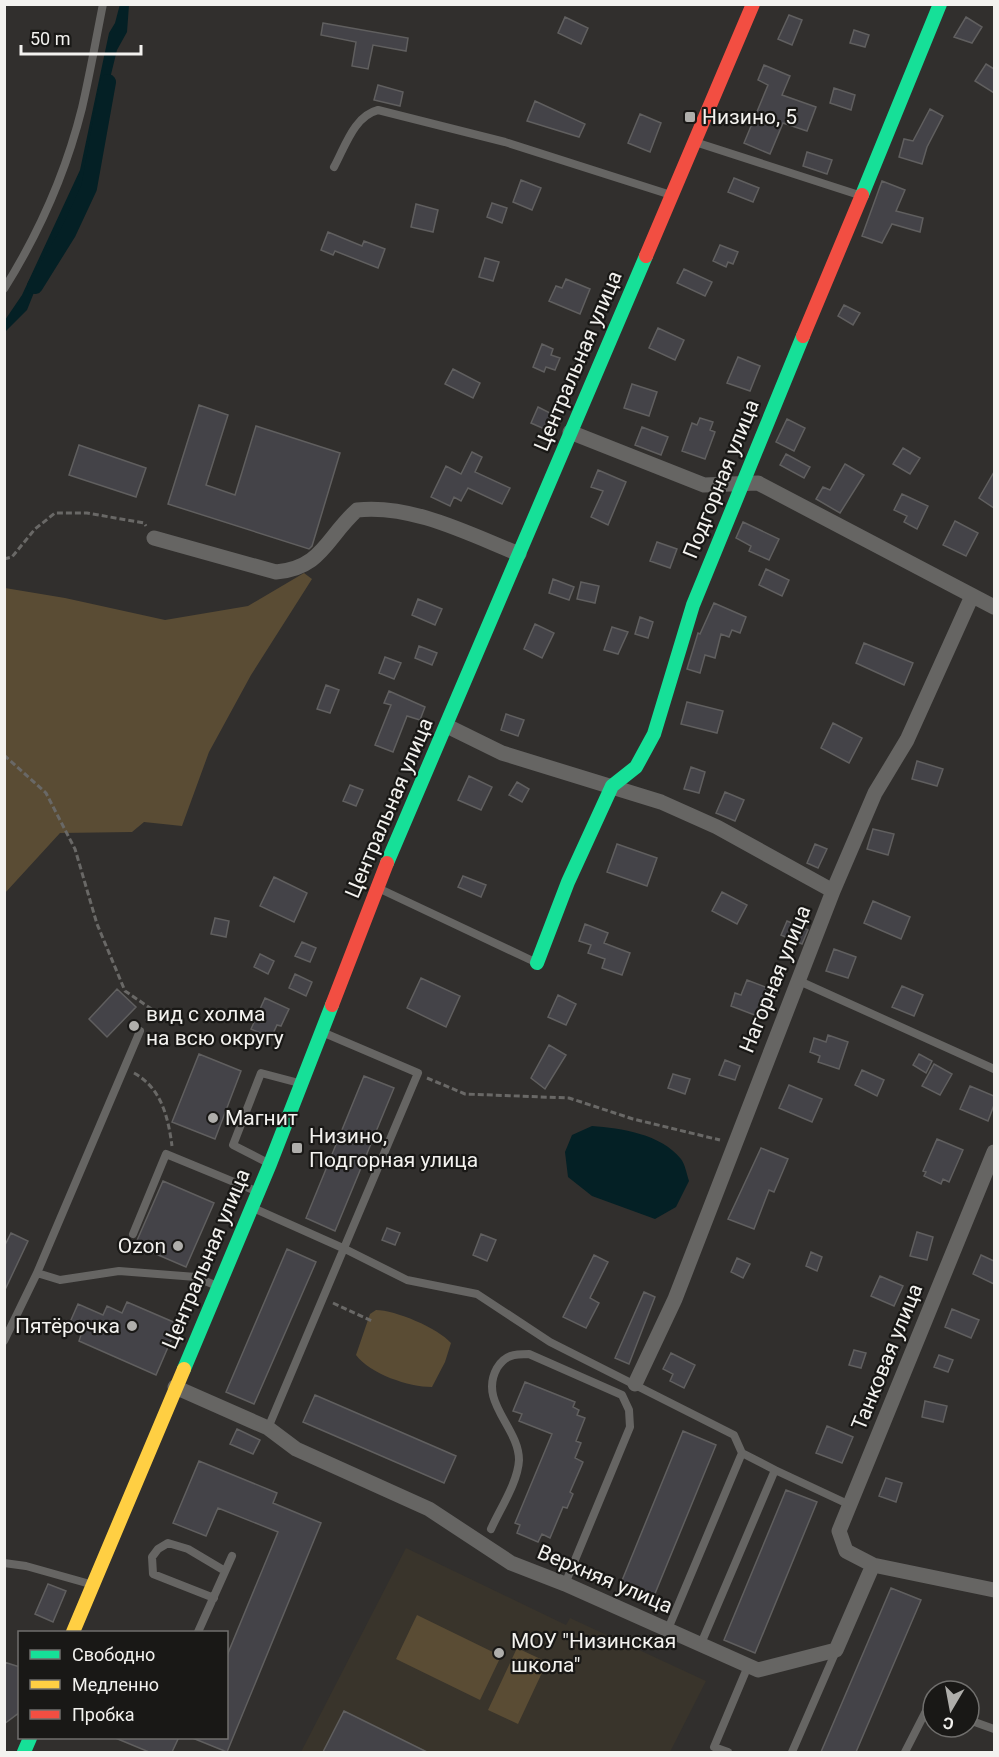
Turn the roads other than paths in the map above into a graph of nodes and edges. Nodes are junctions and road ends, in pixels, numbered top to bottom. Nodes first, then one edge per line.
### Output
1 (103, 4) edge
2 (753, 4) edge
3 (940, 4) edge
4 (695, 142) junction
5 (334, 167) dead end
6 (673, 195) junction
7 (859, 195) junction
8 (4, 289) edge
9 (570, 432) junction
10 (741, 485) junction
11 (154, 538) road end
12 (519, 554) junction
13 (972, 596) junction
14 (994, 607) edge
15 (447, 726) junction
16 (612, 786) junction
17 (377, 888) junction
18 (833, 891) junction
19 (537, 963) joint
20 (797, 980) junction
21 (140, 1031) road end
22 (320, 1031) junction
23 (994, 1069) edge
24 (301, 1083) junction
25 (994, 1152) edge
26 (270, 1164) junction
27 (257, 1192) junction
28 (251, 1207) junction
29 (133, 1234) dead end
30 (345, 1249) junction
31 (37, 1273) junction
32 (217, 1286) junction
33 (4, 1341) edge
34 (635, 1384) junction
35 (175, 1387) junction
36 (268, 1428) junction
37 (742, 1453) junction
38 (774, 1470) junction
39 (850, 1505) junction
40 (491, 1529) dead end
41 (232, 1556) dead end
42 (4, 1563) edge
43 (873, 1565) junction
44 (225, 1572) junction
45 (565, 1584) junction
46 (92, 1585) junction
47 (994, 1590) edge
48 (214, 1598) junction
49 (668, 1629) junction
50 (73, 1631) edge
51 (198, 1631) edge
52 (700, 1646) junction
53 (836, 1650) junction
54 (748, 1665) junction
55 (921, 1721) edge
56 (728, 1752) edge
57 (792, 1752) edge
58 (905, 1752) edge

1 - 8 lane
2 - 4 street, Центральная улица
3 - 7 street, Подгорная улица
4 - 6 street, Центральная улица
4 - 7 lane
5 - 6 lane
6 - 9 street, Центральная улица
7 - 10 street, Подгорная улица
9 - 10 street
9 - 12 street, Центральная улица
10 - 13 street
10 - 16 street, Подгорная улица
11 - 12 street
12 - 15 street, Центральная улица
13 - 14 street
13 - 18 street, Нагорная улица
15 - 16 street
15 - 17 street, Центральная улица
16 - 18 street
16 - 19 street, Подгорная улица
17 - 19 lane
17 - 22 street, Центральная улица
18 - 20 street, Нагорная улица
20 - 23 lane
20 - 34 street, Нагорная улица
21 - 31 lane
22 - 24 street, Центральная улица
22 - 30 lane
24 - 26 street, Центральная улица
24 - 26 lane
25 - 39 street, Танковая улица
26 - 27 street, Центральная улица
27 - 28 street, Центральная улица
27 - 29 lane
28 - 30 lane
28 - 32 street, Центральная улица
30 - 34 lane
30 - 36 lane
31 - 32 lane
31 - 33 lane
32 - 35 street, Центральная улица
34 - 37 lane
35 - 36 street, Верхняя улица
35 - 46 street, Центральная улица
36 - 45 street, Верхняя улица
37 - 38 lane
37 - 49 lane
38 - 39 lane
38 - 52 lane
39 - 43 street, Танковая улица
40 - 45 lane
41 - 44 lane
42 - 46 lane
43 - 47 street
43 - 53 street
44 - 48 lane
44 - 48 lane
45 - 49 street, Верхняя улица
46 - 50 street, Центральная улица
48 - 51 lane
49 - 52 street, Верхняя улица
52 - 54 street, Верхняя улица
53 - 54 street, Верхняя улица
53 - 57 lane
54 - 56 lane
55 - 58 lane

